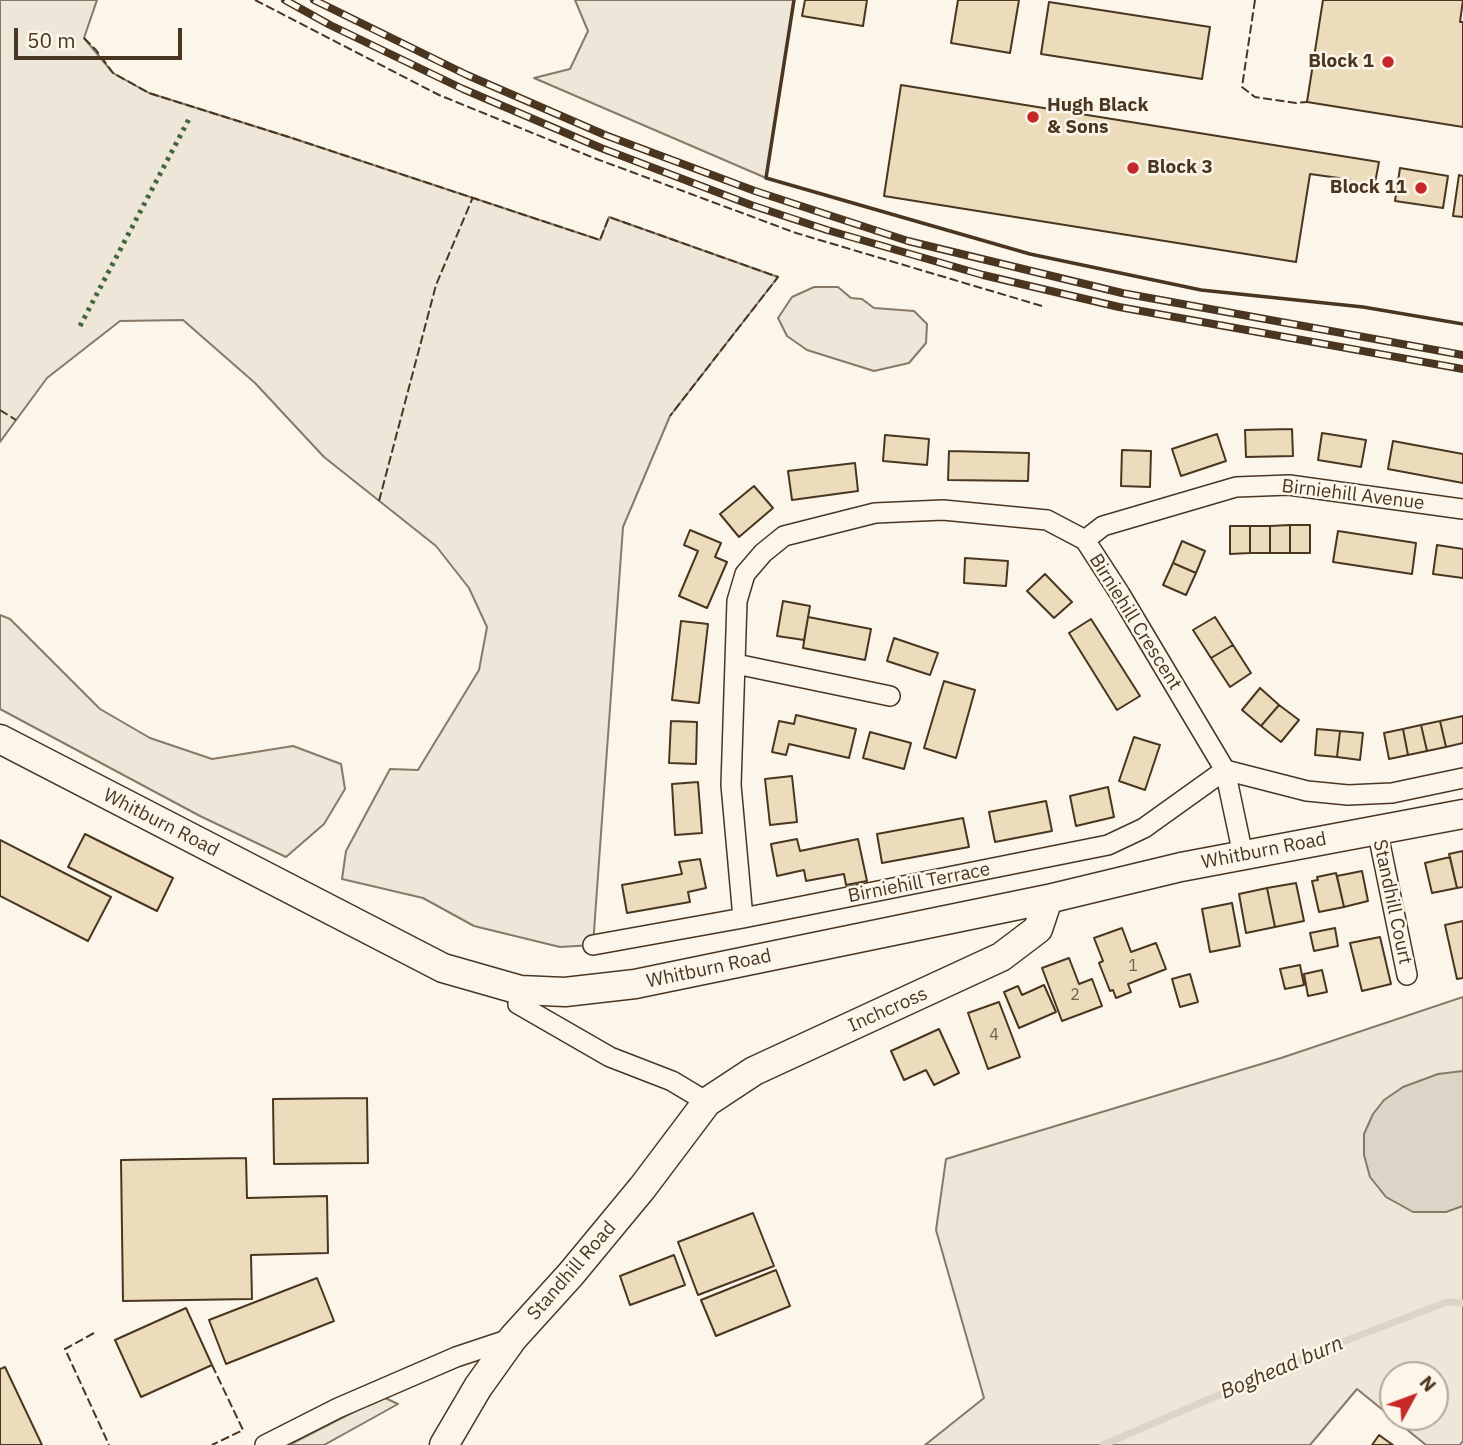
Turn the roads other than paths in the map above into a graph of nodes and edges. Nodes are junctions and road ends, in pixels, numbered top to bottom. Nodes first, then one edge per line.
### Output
1 (1463, 509) edge
2 (1085, 540) junction
3 (736, 664) junction
4 (890, 696) dead end
5 (0, 739) edge
6 (1225, 770) junction
7 (1463, 778) edge
8 (1463, 814) edge
9 (1377, 829) junction
10 (1243, 855) junction
11 (1048, 899) junction
12 (743, 918) junction
13 (593, 945) dead end
14 (1407, 975) dead end
15 (520, 990) junction
16 (707, 1102) junction
17 (513, 1338) junction
18 (265, 1445) edge
19 (443, 1445) edge

1 - 2 street, Birniehill Avenue
2 - 3 street, Birniehill Crescent
2 - 6 street, Birniehill Crescent
3 - 4 street
3 - 12 street, Birniehill Crescent
5 - 15 main road, Whitburn Road
6 - 7 street
6 - 10 street, Birniehill Crescent
6 - 12 street, Birniehill Terrace
8 - 9 main road, Whitburn Road
9 - 10 main road, Whitburn Road
9 - 14 street, Standhill Court
10 - 11 main road, Whitburn Road
11 - 15 main road, Whitburn Road
11 - 16 main road, Inchcross
12 - 13 street, Birniehill Terrace
15 - 16 street
16 - 17 main road, Standhill Road
17 - 18 street
17 - 19 main road, Standhill Road

